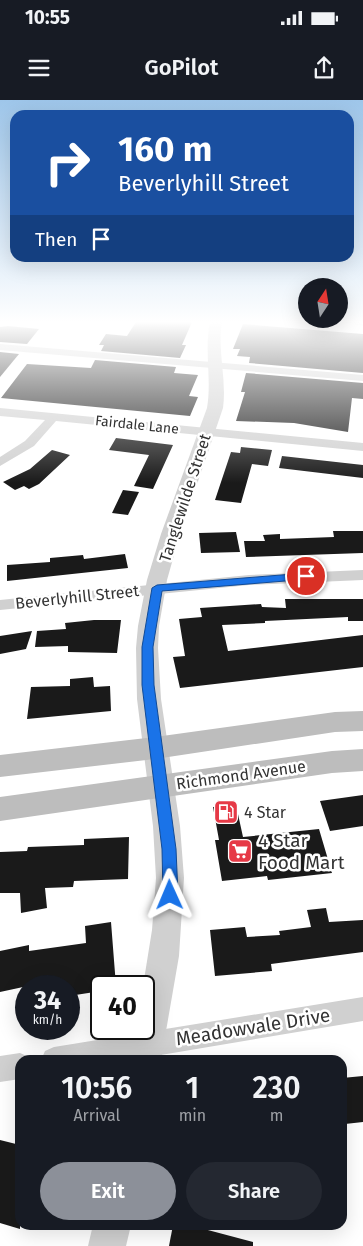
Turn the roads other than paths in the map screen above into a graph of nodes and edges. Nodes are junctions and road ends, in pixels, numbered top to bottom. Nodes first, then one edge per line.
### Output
1 (215, 375) edge
2 (332, 375) edge
3 (363, 378) edge
4 (0, 412) edge
5 (53, 417) junction
6 (206, 432) junction
7 (363, 447) edge
8 (0, 462) edge
9 (363, 574) edge
10 (157, 588) junction
11 (0, 605) edge
12 (363, 721) edge
13 (155, 748) junction
14 (363, 760) edge
15 (0, 766) edge
16 (161, 787) junction
17 (0, 809) edge
18 (363, 1010) edge
19 (146, 1052) edge
20 (112, 1055) edge
21 (15, 1067) edge
22 (0, 1069) edge
23 (111, 1230) edge
24 (107, 1246) edge

1 - 6 street, Tanglewilde Street
2 - 3 street
4 - 5 street, Fairdale Lane
5 - 6 street, Fairdale Lane
5 - 8 street
6 - 7 street, Fairdale Lane
6 - 10 street, Tanglewilde Street
9 - 10 street, Beverlyhill Street
10 - 11 street, Beverlyhill Street
10 - 13 street, Tanglewilde Street
12 - 13 main road
13 - 15 main road
13 - 16 street, Tanglewilde Street
14 - 16 main road, Richmond Avenue
16 - 17 main road, Richmond Avenue
16 - 19 street, Tanglewilde Street
18 - 19 street, Meadowvale Drive
19 - 20 street, Meadowvale Drive
21 - 22 street
23 - 24 street

